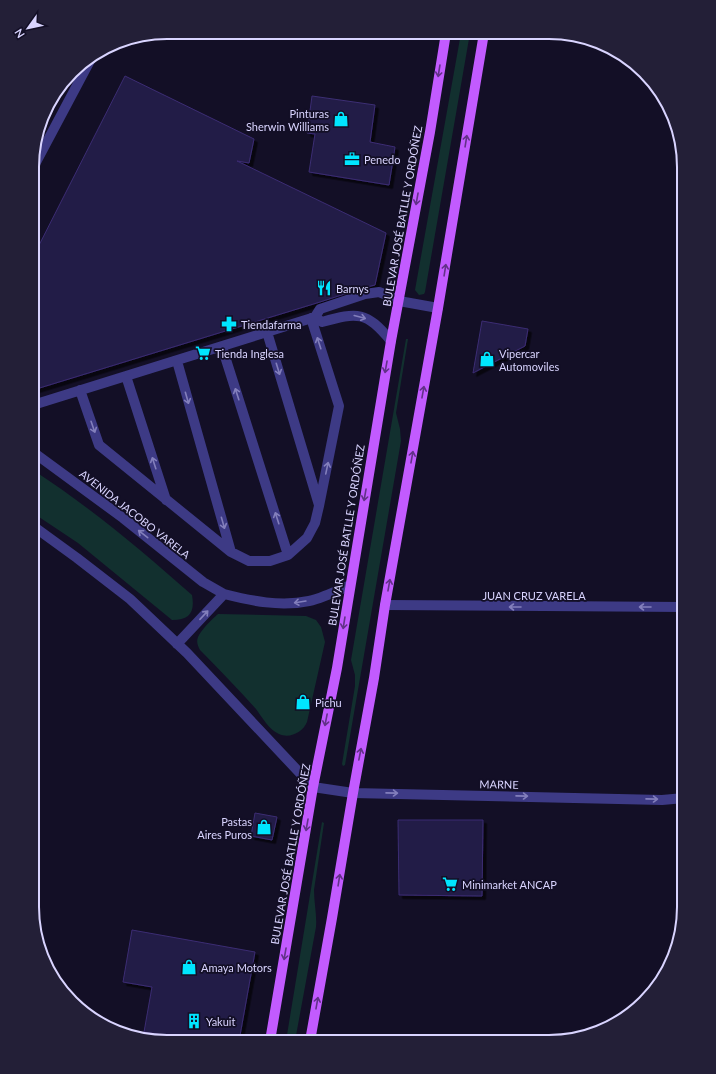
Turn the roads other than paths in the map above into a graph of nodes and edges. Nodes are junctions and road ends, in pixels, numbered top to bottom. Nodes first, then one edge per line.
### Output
1 (445, 39) edge
2 (483, 39) edge
3 (86, 68) edge
4 (40, 155) edge
5 (398, 301) junction
6 (438, 308) junction
7 (313, 318) junction
8 (267, 332) junction
9 (391, 341) junction
10 (222, 347) junction
11 (177, 361) junction
12 (126, 376) junction
13 (80, 390) junction
14 (39, 402) edge
15 (39, 456) edge
16 (166, 500) junction
17 (319, 506) junction
18 (39, 530) edge
19 (231, 552) junction
20 (288, 555) junction
21 (350, 585) junction
22 (224, 594) junction
23 (385, 605) junction
24 (677, 607) edge
25 (177, 644) junction
26 (313, 787) junction
27 (353, 792) junction
28 (677, 799) edge
29 (271, 1035) edge
30 (311, 1035) edge

1 -> 5 main road, BULEVAR JOSÉ BATLLE Y ORDÓÑEZ
6 -> 2 main road
3 - 4 street
5 - 6 street
5 - 7 street
5 - 9 main road, BULEVAR JOSÉ BATLLE Y ORDÓÑEZ
23 -> 6 main road
7 - 8 street
7 -> 9 street
17 -> 7 street
8 - 10 street
8 -> 17 street
9 -> 21 main road, BULEVAR JOSÉ BATLLE Y ORDÓÑEZ
10 - 11 street
20 -> 10 street
11 - 12 street
11 -> 19 street
12 - 13 street
16 -> 12 street
13 - 14 street
13 -> 16 street
22 -> 15 street, AVENIDA JACOBO VARELA
16 - 19 street
17 - 20 street
18 - 25 street
19 - 20 street
21 -> 22 street, AVENIDA JACOBO VARELA
21 -> 26 main road, BULEVAR JOSÉ BATLLE Y ORDÓÑEZ
25 -> 22 street
24 -> 23 street, JUAN CRUZ VARELA
27 -> 23 main road
25 - 26 street
26 - 27 street, MARNE
26 -> 29 main road, BULEVAR JOSÉ BATLLE Y ORDÓÑEZ
27 -> 28 street, MARNE
30 -> 27 main road

